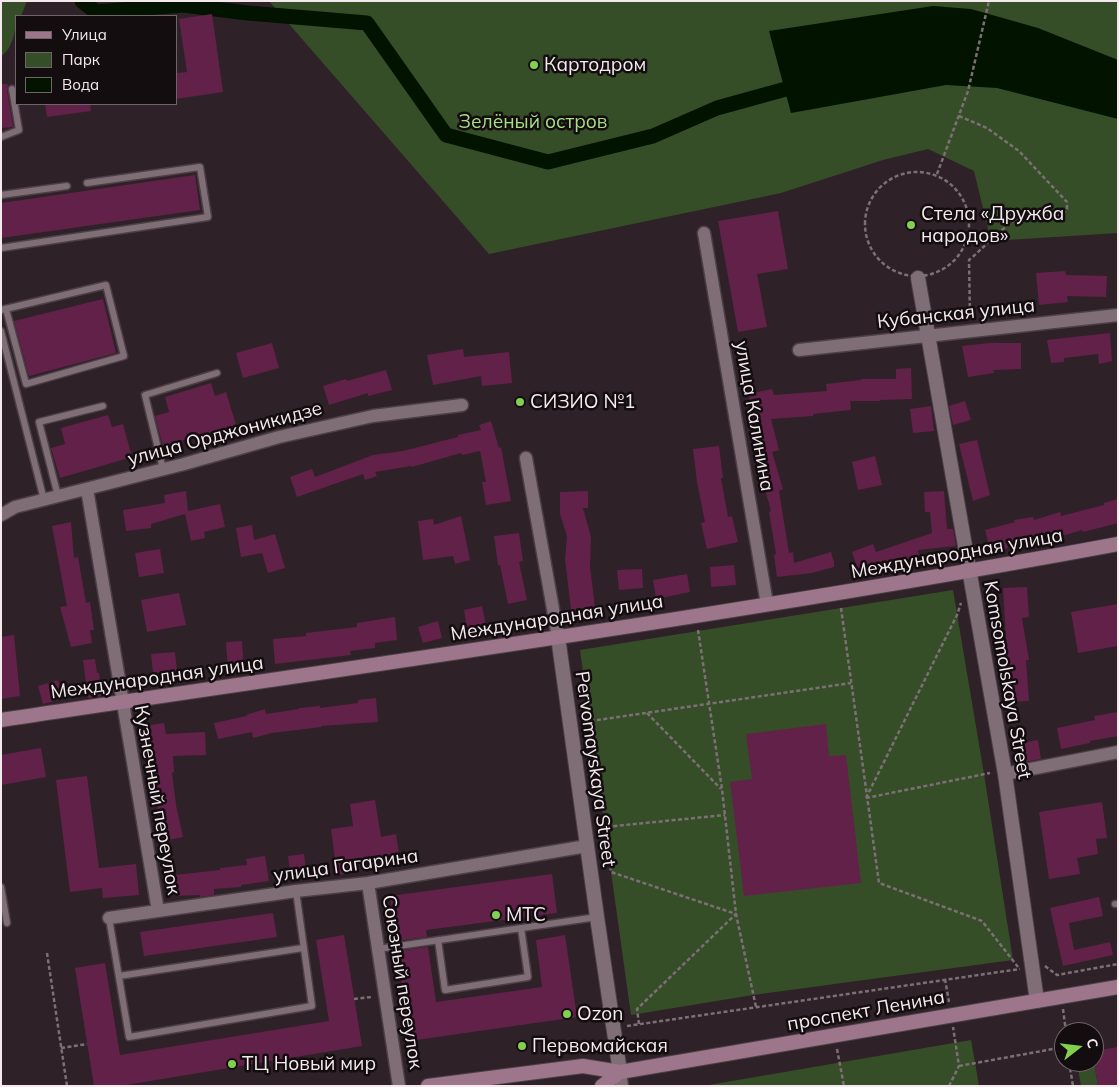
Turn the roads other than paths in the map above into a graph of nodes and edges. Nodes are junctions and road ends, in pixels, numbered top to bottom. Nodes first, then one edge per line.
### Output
1 (12, 89) dead end
2 (1, 137) edge
3 (87, 183) dead end
4 (67, 186) dead end
5 (1, 195) edge
6 (704, 233) dead end
7 (1, 248) edge
8 (918, 278) road end
9 (4, 309) edge
10 (1118, 315) edge
11 (1, 331) edge
12 (928, 336) junction
13 (799, 350) dead end
14 (217, 373) dead end
15 (462, 405) dead end
16 (103, 406) dead end
17 (526, 458) dead end
18 (163, 469) junction
19 (87, 489) junction
20 (58, 496) junction
21 (44, 500) junction
22 (1, 515) edge
23 (1118, 544) edge
24 (970, 572) junction
25 (768, 604) junction
26 (558, 637) junction
27 (121, 702) junction
28 (1, 720) edge
29 (1118, 752) edge
30 (1005, 774) junction
31 (588, 846) junction
32 (368, 883) junction
33 (1, 887) edge
34 (296, 892) junction
35 (158, 911) junction
36 (109, 918) joint
37 (597, 918) junction
38 (7, 923) dead end
39 (521, 928) junction
40 (438, 940) junction
41 (303, 948) junction
42 (377, 949) junction
43 (119, 976) junction
44 (1118, 987) edge
45 (1037, 1002) junction
46 (620, 1072) junction
47 (399, 1086) edge
48 (428, 1086) edge
49 (602, 1086) edge
50 (622, 1086) edge

1 - 2 lane
3 - 7 lane
4 - 5 lane
6 - 25 street, улица Калинина
8 - 12 street, Komsomolskaya Street
9 - 9 lane
10 - 12 street, Кубанская улица
11 - 21 lane
12 - 13 street, Кубанская улица
12 - 24 street, Komsomolskaya Street
14 - 18 lane
15 - 18 street, улица Орджоникидзе
16 - 20 lane
17 - 26 street, Pervomayskaya Street
18 - 19 street, улица Орджоникидзе
19 - 20 street, улица Орджоникидзе
19 - 27 street, Кузнечный переулок
20 - 21 street, улица Орджоникидзе
21 - 22 street, улица Орджоникидзе
23 - 24 main road, Международная улица
24 - 25 main road, Международная улица
24 - 30 street, Komsomolskaya Street
25 - 26 main road, Международная улица
26 - 27 main road, Международная улица
26 - 31 street, Pervomayskaya Street
27 - 28 main road, Международная улица
27 - 35 street, Кузнечный переулок
29 - 30 street
30 - 45 street, Komsomolskaya Street
31 - 32 street, улица Гагарина
31 - 37 street, Pervomayskaya Street
32 - 34 street, улица Гагарина
32 - 42 street, Союзный переулок
33 - 38 lane
34 - 35 street, улица Гагарина
34 - 41 lane
35 - 36 street, улица Гагарина
36 - 43 lane
37 - 39 lane
37 - 46 street, Pervomayskaya Street
39 - 40 lane
39 - 40 lane
40 - 42 lane
41 - 43 lane
41 - 43 lane
42 - 47 street, Союзный переулок
44 - 45 main road, проспект Ленина
45 - 46 main road, проспект Ленина
46 - 48 main road, проспект Ленина
46 - 49 main road, проспект Ленина
46 - 50 street, Pervomayskaya Street

